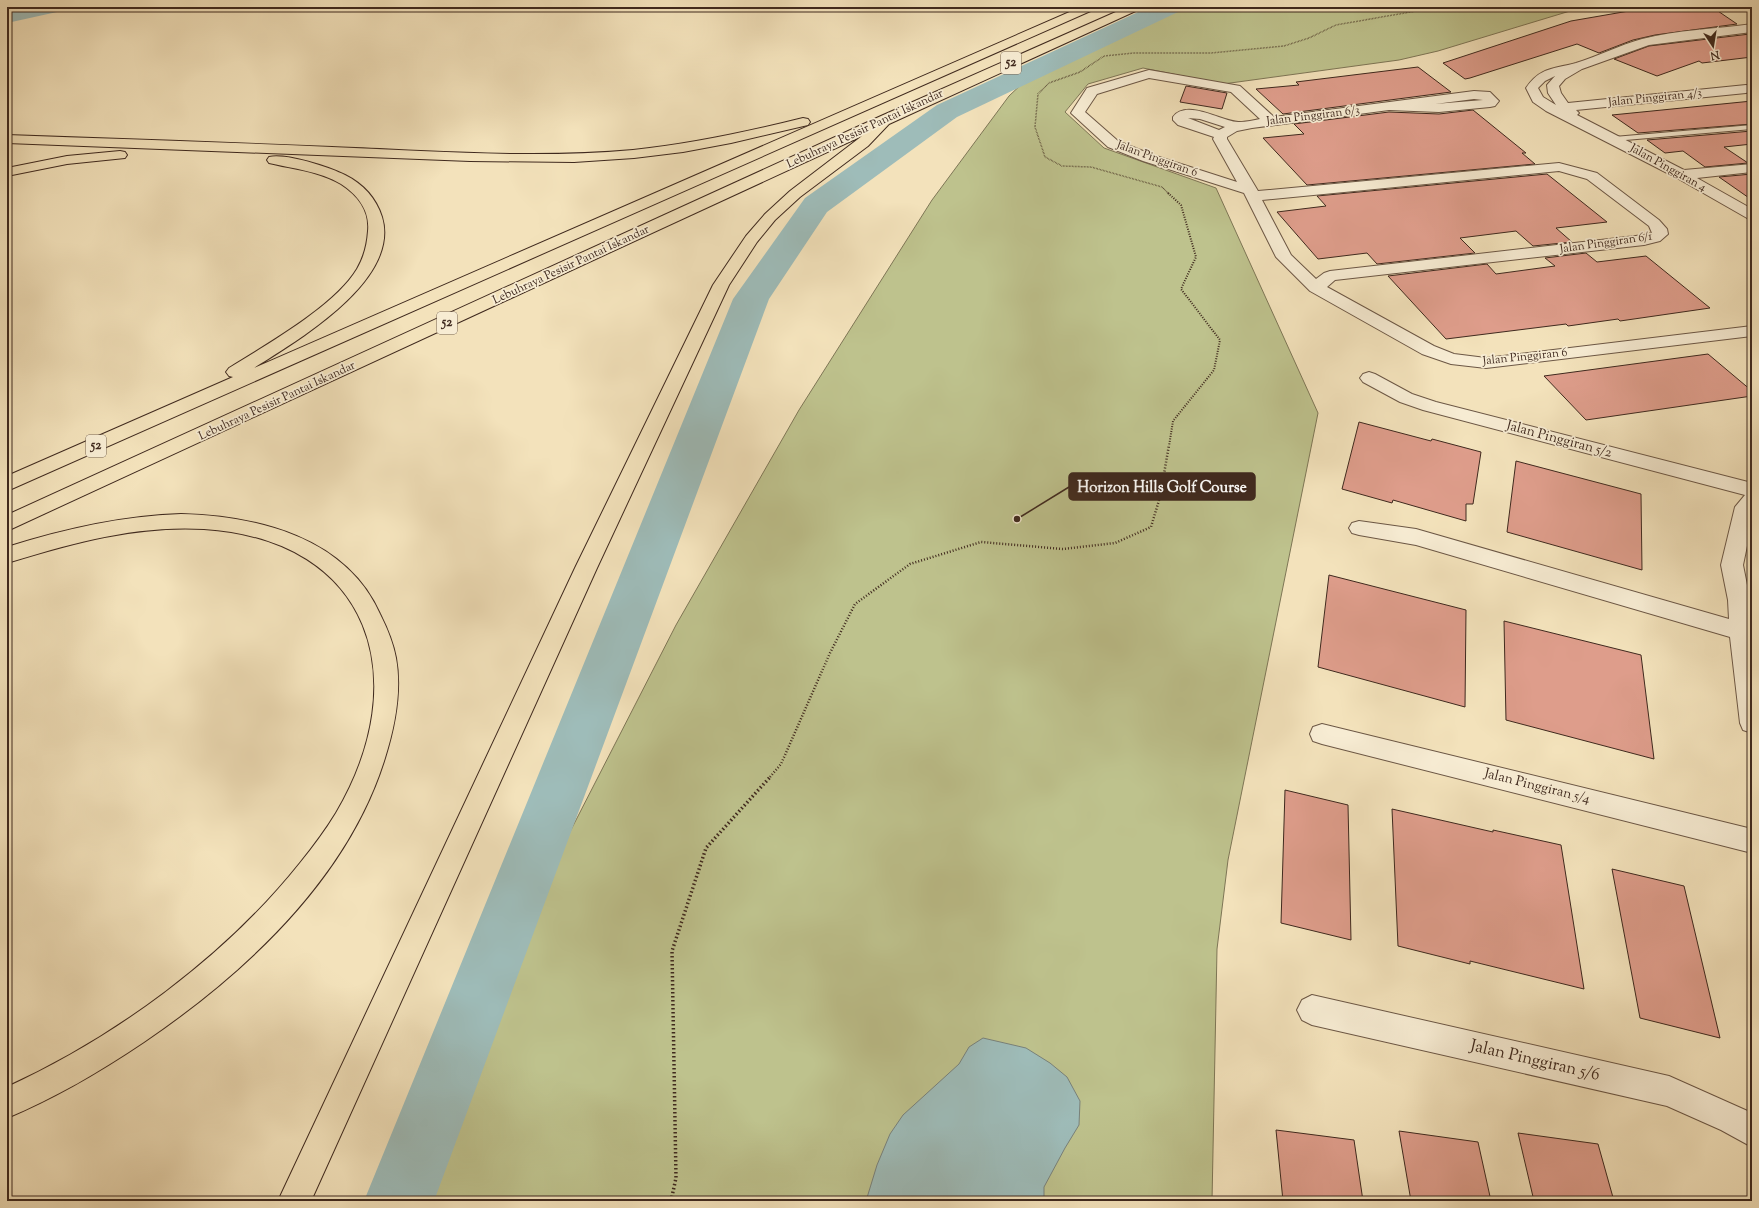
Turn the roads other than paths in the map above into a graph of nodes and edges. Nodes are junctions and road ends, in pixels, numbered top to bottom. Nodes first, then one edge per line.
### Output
1 (1091, 7) edge
2 (1136, 7) edge
3 (1752, 28) edge
4 (1578, 66) junction
5 (1746, 89) dead end
6 (1389, 106) junction
7 (1565, 107) junction
8 (862, 108) junction
9 (886, 119) junction
10 (1271, 121) junction
11 (1583, 123) junction
12 (1238, 127) junction
13 (1752, 127) edge
14 (1220, 137) junction
15 (7, 138) edge
16 (1614, 139) junction
17 (1752, 168) edge
18 (7, 172) edge
19 (1682, 175) junction
20 (1251, 193) junction
21 (1751, 214) edge
22 (1316, 288) junction
23 (1752, 331) edge
24 (1369, 378) dead end
25 (185, 407) junction
26 (7, 484) edge
27 (1752, 490) edge
28 (1752, 500) edge
29 (7, 524) edge
30 (1359, 528) dead end
31 (1745, 542) edge
32 (7, 556) edge
33 (1746, 632) edge
34 (1752, 722) edge
35 (1322, 734) dead end
36 (1752, 841) edge
37 (1312, 1010) dead end
38 (7, 1103) edge
39 (1752, 1131) edge
40 (294, 1201) edge

1 - 8 highway, Lebuhraya Pesisir Pantai Iskandar / 52
2 - 9 highway, Lebuhraya Pesisir Pantai Iskandar / 52
3 - 4 street, Jalan Pinggiran 4
4 - 7 street, Jalan Pinggiran 4
4 - 11 street, Jalan Pinggiran 4
5 - 7 street, Jalan Pinggiran 4/3
6 - 6 street, Jalan Pinggiran 6/3
6 - 10 street, Jalan Pinggiran 6/3
7 - 11 street, Jalan Pinggiran 4
8 - 15 highway
8 - 25 highway, Lebuhraya Pesisir Pantai Iskandar / 52
9 - 29 highway, Lebuhraya Pesisir Pantai Iskandar / 52
9 - 40 highway
10 - 12 street, Jalan Pinggiran 6/3
10 - 20 street, Jalan Pinggiran 6
11 - 16 street, Jalan Pinggiran 4
12 - 14 street, Jalan Pinggiran 6/3
12 - 14 street, Jalan Pinggiran 6/3
13 - 16 lane
14 - 20 street, Jalan Pinggiran 6
16 - 19 street, Jalan Pinggiran 4
17 - 19 street
18 - 25 highway
19 - 21 street, Jalan Pinggiran 4
20 - 22 street, Jalan Pinggiran 6
20 - 22 street, Jalan Pinggiran 6/1
22 - 23 street, Jalan Pinggiran 6
24 - 27 street, Jalan Pinggiran 5/2
25 - 26 highway, Lebuhraya Pesisir Pantai Iskandar / 52
28 - 31 street
30 - 33 street
31 - 33 street
32 - 38 highway
33 - 34 street
35 - 36 street, Jalan Pinggiran 5/4
37 - 39 street, Jalan Pinggiran 5/6

